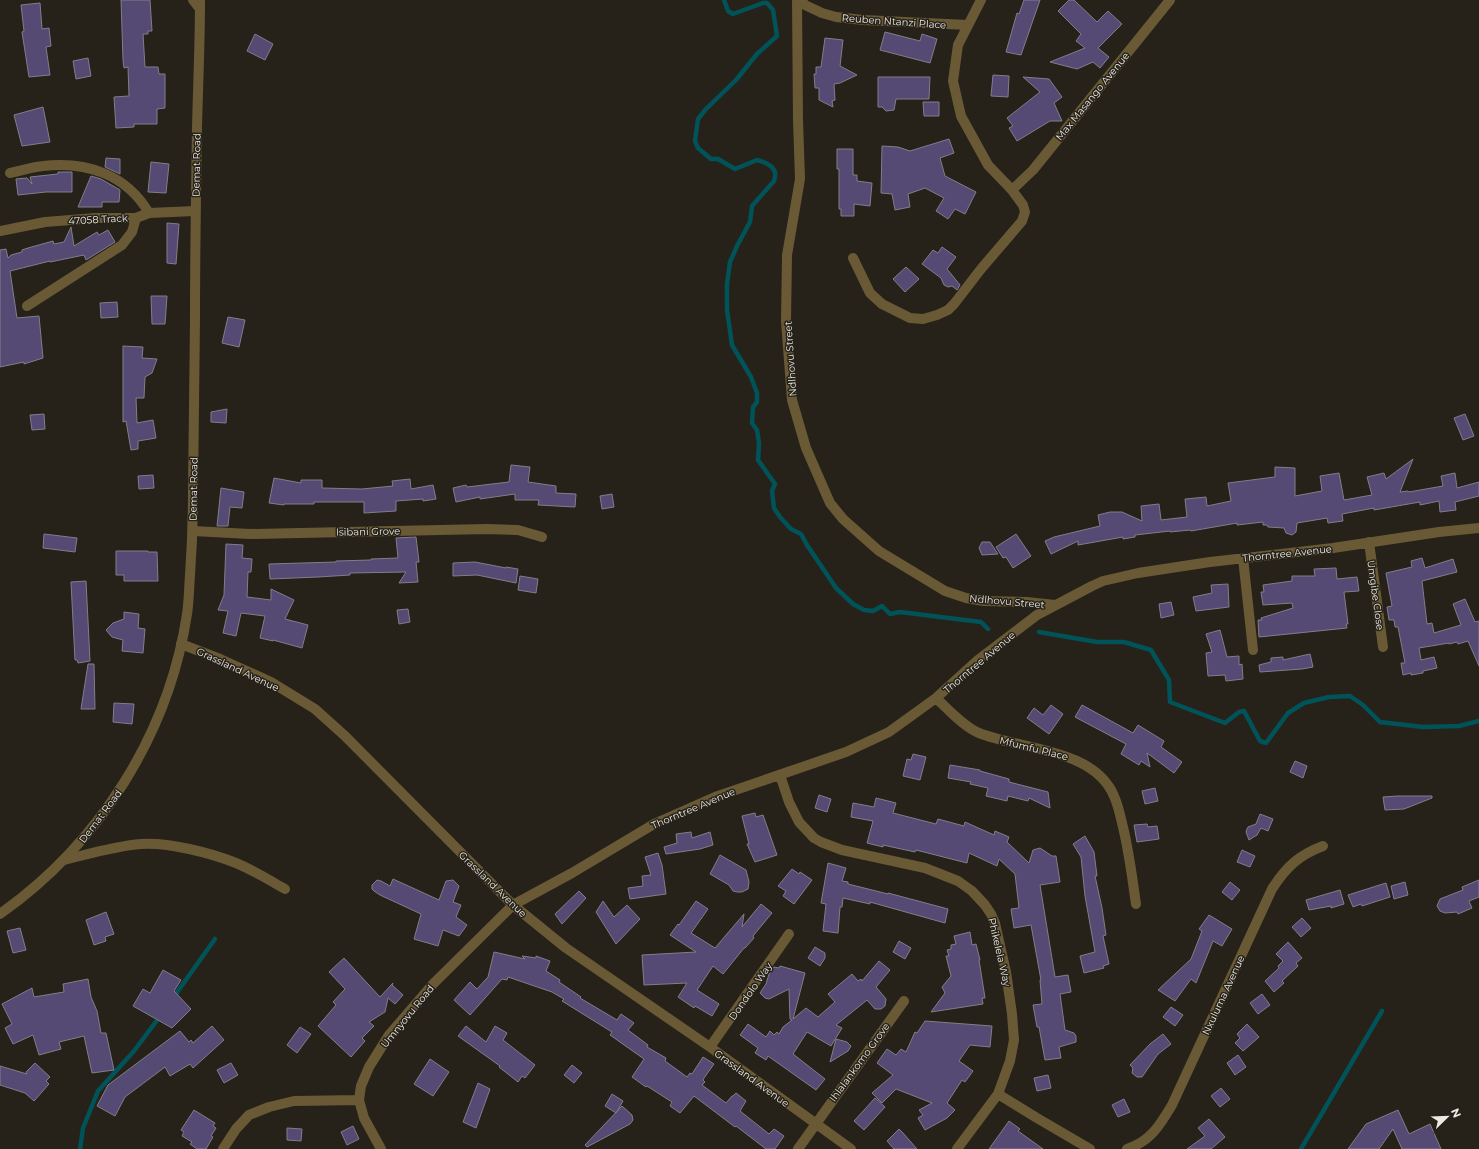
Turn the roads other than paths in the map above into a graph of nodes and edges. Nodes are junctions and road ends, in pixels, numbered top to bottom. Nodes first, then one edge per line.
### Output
1 (193, 0) edge
2 (797, 0) edge
3 (800, 0) edge
4 (981, 0) edge
5 (1170, 0) edge
6 (200, 5) edge
7 (968, 25) junction
8 (10, 173) dead end
9 (1012, 190) junction
10 (195, 211) junction
11 (149, 213) junction
12 (136, 218) junction
13 (0, 231) edge
14 (854, 258) dead end
15 (27, 306) dead end
16 (1479, 528) edge
17 (193, 530) junction
18 (542, 537) dead end
19 (1369, 542) junction
20 (1243, 558) junction
21 (1055, 605) junction
22 (181, 644) junction
23 (1383, 647) dead end
24 (1253, 650) dead end
25 (936, 698) junction
26 (780, 775) junction
27 (1323, 846) dead end
28 (64, 860) junction
29 (285, 888) dead end
30 (1136, 904) dead end
31 (513, 905) junction
32 (0, 914) edge
33 (789, 934) dead end
34 (904, 1001) dead end
35 (710, 1047) junction
36 (998, 1094) junction
37 (359, 1100) junction
38 (815, 1124) junction
39 (223, 1149) edge
40 (381, 1149) edge
41 (798, 1149) edge
42 (851, 1149) edge
43 (957, 1149) edge
44 (1090, 1149) edge
45 (1127, 1149) edge

1 - 6 street
2 - 21 street, Ndlhovu Street
3 - 7 street, Reuben Ntanzi Place
4 - 7 street
5 - 9 street, Max Masango Avenue
6 - 10 street, Demat Road
7 - 9 street
8 - 11 street
9 - 14 street
10 - 11 street, 47058 Track
10 - 17 street, Demat Road
11 - 12 street, 47058 Track
12 - 13 street, 47058 Track
12 - 15 street
16 - 19 street, Thorntree Avenue
17 - 18 street, Isibani Grove
17 - 22 street, Demat Road
19 - 20 street, Thorntree Avenue
19 - 23 street, Umgibe Close
20 - 21 street, Thorntree Avenue
20 - 24 street
21 - 25 street, Thorntree Avenue
22 - 28 street, Demat Road
22 - 31 street, Grassland Avenue
25 - 26 street, Thorntree Avenue
25 - 30 street, Mfumfu Place
26 - 31 street, Thorntree Avenue
26 - 36 street, Phikelela Way
27 - 45 street, Nxuluma Avenue
28 - 29 street
28 - 32 street, Demat Road
31 - 35 street, Grassland Avenue
31 - 37 street, Umnyovu Road
33 - 35 street, Dondolo Way
34 - 38 street, Ihlalankomo Grove
35 - 38 street, Grassland Avenue
36 - 43 street, Phikelela Way
36 - 44 street
37 - 39 street
37 - 40 street, Umnyovu Road
38 - 41 street, Ihlalankomo Grove
38 - 42 street, Grassland Avenue

